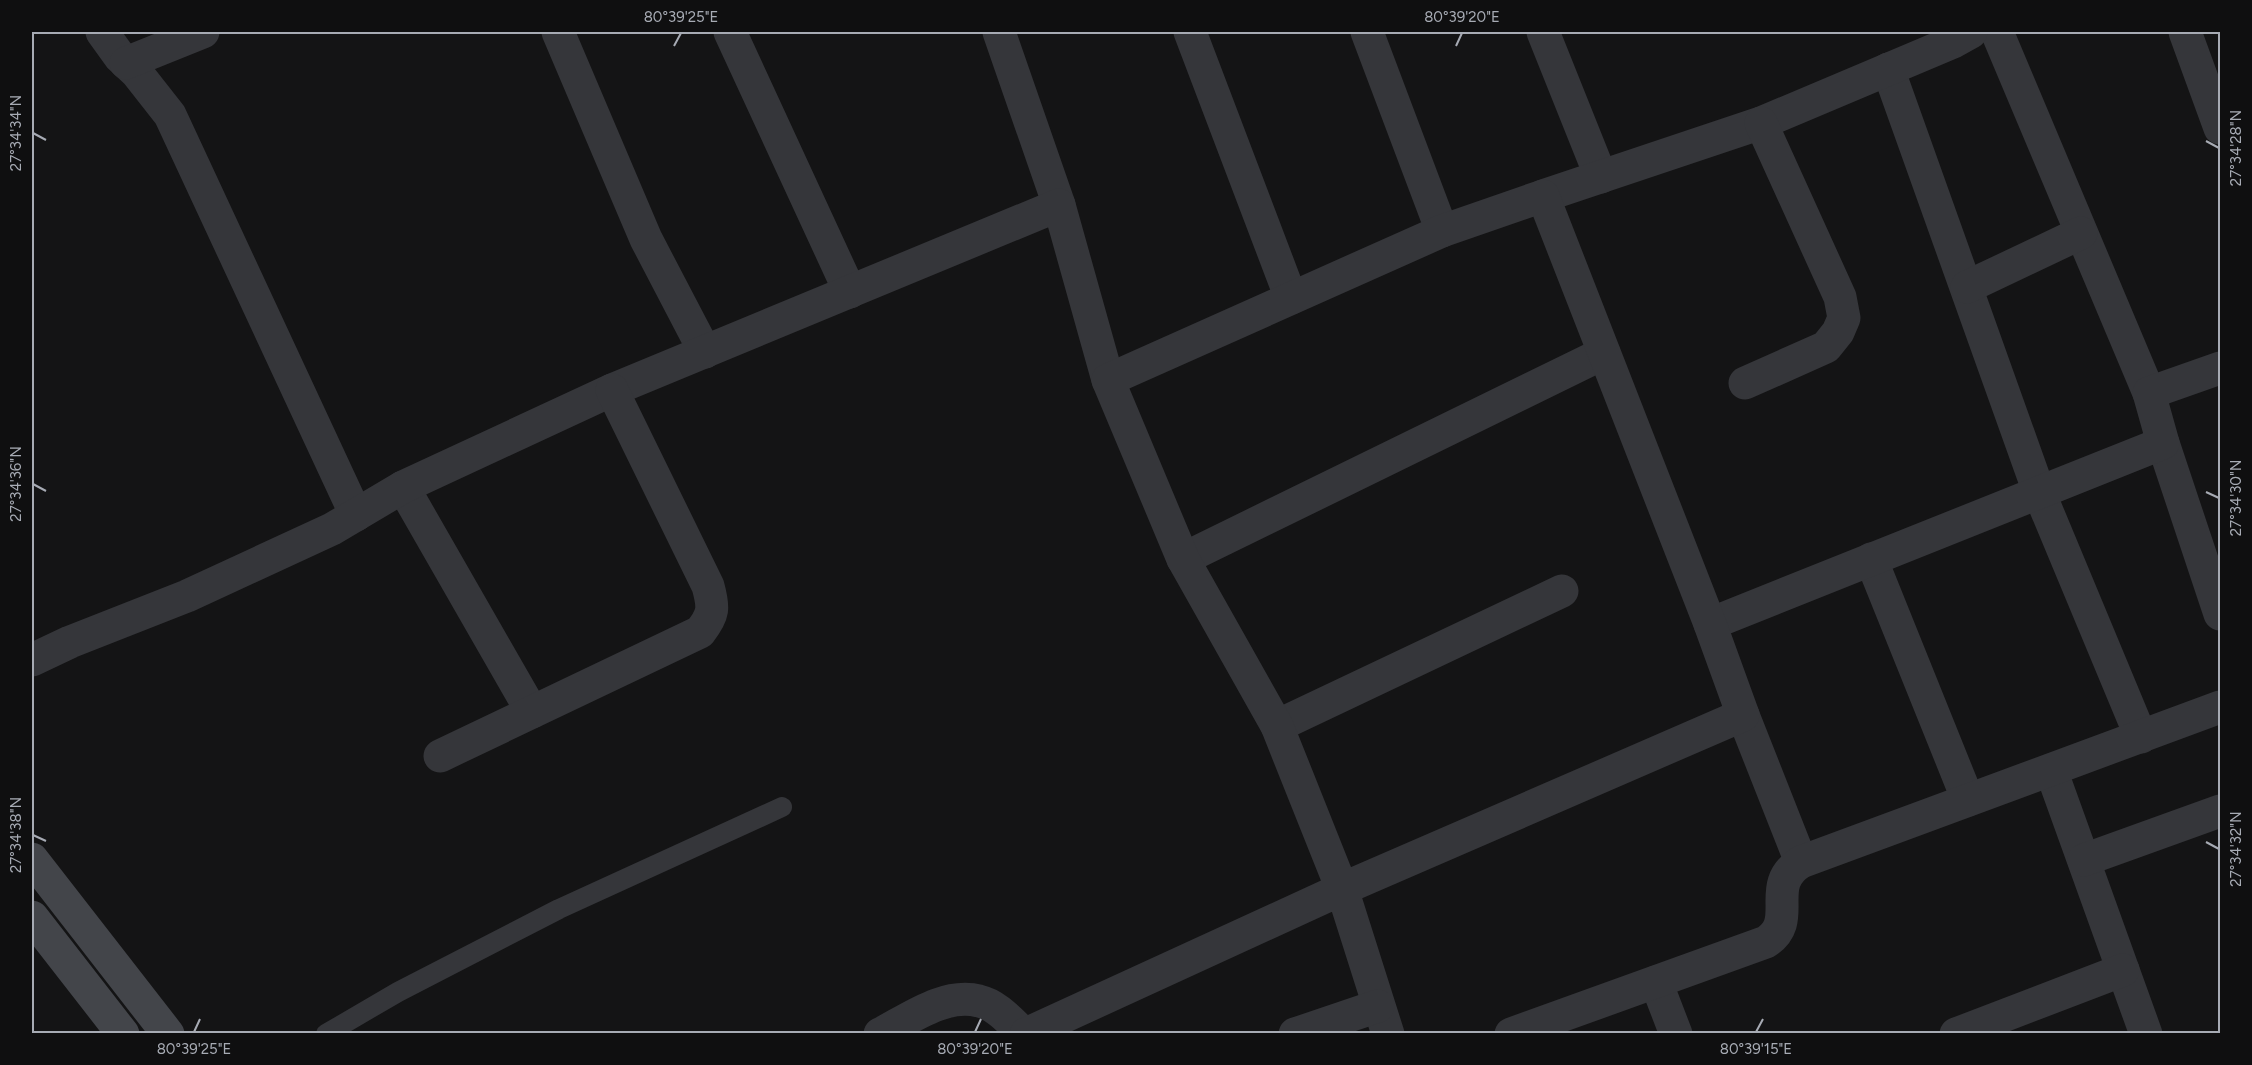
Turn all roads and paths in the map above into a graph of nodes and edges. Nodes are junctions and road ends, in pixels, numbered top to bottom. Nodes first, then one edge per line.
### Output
1 (102, 32) edge
2 (202, 32) edge
3 (558, 32) edge
4 (730, 32) edge
5 (999, 32) edge
6 (1190, 32) edge
7 (1367, 32) edge
8 (1543, 32) edge
9 (1971, 32) edge
10 (1997, 32) edge
11 (2185, 32) edge
12 (126, 63) junction
13 (1888, 69) junction
14 (1761, 123) junction
15 (2220, 128) edge
16 (1601, 177) junction
17 (1543, 196) junction
18 (1059, 205) junction
19 (1442, 231) junction
20 (2081, 233) junction
21 (1967, 287) junction
22 (850, 292) junction
23 (1291, 298) junction
24 (705, 352) junction
25 (1604, 353) junction
26 (2220, 368) edge
27 (1108, 380) junction
28 (1745, 383) dead end
29 (612, 390) junction
30 (2149, 393) junction
31 (2163, 442) junction
32 (403, 488) junction
33 (2039, 492) junction
34 (356, 515) junction
35 (1870, 559) junction
36 (1183, 560) junction
37 (1562, 591) dead end
38 (2219, 603) edge
39 (1710, 624) junction
40 (32, 660) edge
41 (2220, 707) edge
42 (532, 712) junction
43 (1743, 715) junction
44 (1277, 726) junction
45 (2141, 737) junction
46 (440, 756) dead end
47 (2051, 770) junction
48 (1968, 800) junction
49 (782, 807) dead end
50 (2220, 811) edge
51 (32, 859) edge
52 (2084, 860) junction
53 (1801, 862) junction
54 (1342, 889) junction
55 (32, 917) edge
56 (2123, 970) junction
57 (1656, 982) junction
58 (1383, 1020) edge
59 (1956, 1033) edge
60 (123, 1034) edge
61 (168, 1034) edge
62 (326, 1034) edge
63 (880, 1034) edge
64 (1025, 1034) edge
65 (1295, 1034) edge
66 (1511, 1034) edge
67 (1676, 1034) edge
68 (2146, 1034) edge

1 - 12 street
2 - 12 street
3 - 24 street
4 - 22 street
5 - 18 street
6 - 23 street
7 - 19 street
8 - 16 street
9 - 13 street
10 - 20 street
11 - 15 street
12 - 34 street
13 - 14 street
13 - 21 street
14 - 16 street
14 - 28 street
16 - 17 street
17 - 19 street
17 - 25 street
18 - 22 street
18 - 27 street
19 - 23 street
20 - 21 street
20 - 30 street
21 - 33 street
22 - 24 street
23 - 27 street
24 - 29 street
25 - 36 street
25 - 39 street
26 - 30 street
27 - 36 street
29 - 32 street
29 - 42 street
30 - 31 street
31 - 33 street
31 - 38 street
32 - 34 street
32 - 42 street
33 - 35 street
33 - 45 street
34 - 40 street
35 - 39 street
35 - 48 street
36 - 44 street
37 - 44 street
39 - 43 street
41 - 45 street
42 - 46 street
43 - 53 street
43 - 54 street
44 - 54 street
45 - 47 street
47 - 48 street
47 - 52 street
48 - 53 street
49 - 62 lane
50 - 52 street
51 - 61 street
52 - 56 street
53 - 57 street
54 - 58 street
54 - 64 street
55 - 60 street
56 - 59 street
56 - 68 street
57 - 66 street
57 - 67 street
58 - 65 street
63 - 64 street

